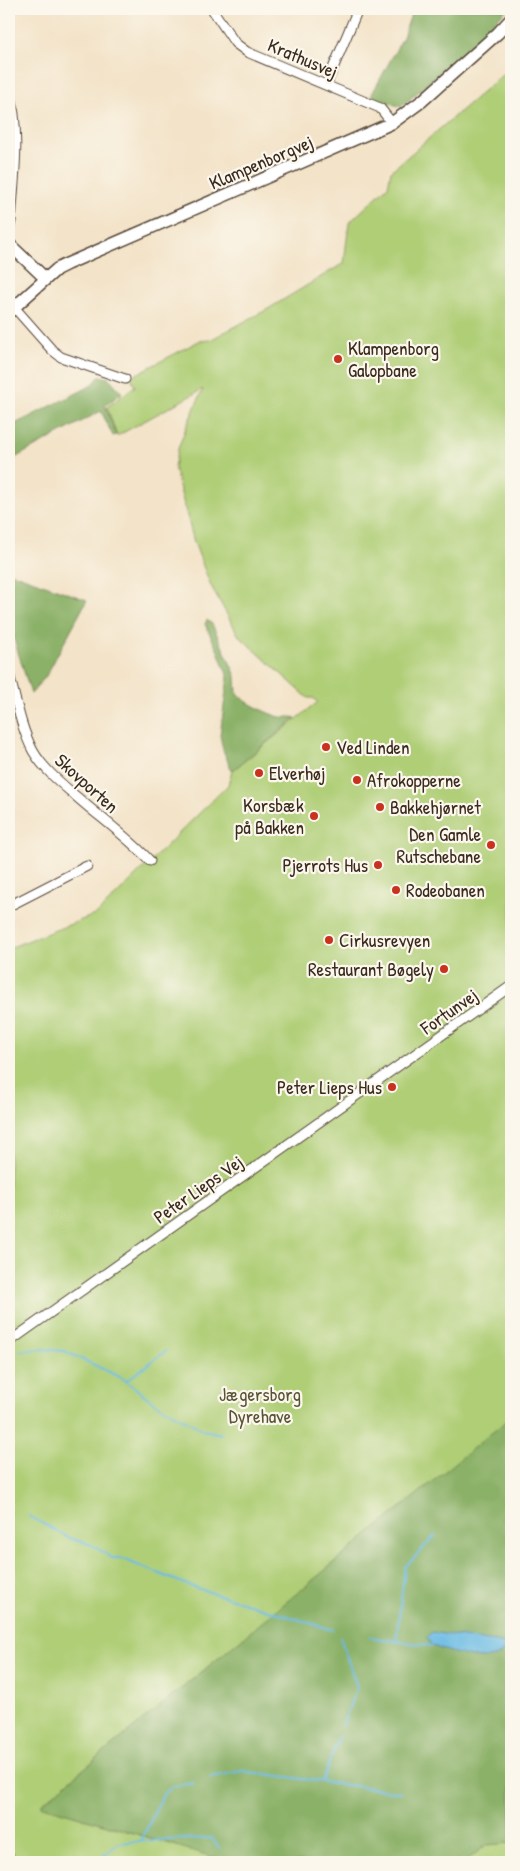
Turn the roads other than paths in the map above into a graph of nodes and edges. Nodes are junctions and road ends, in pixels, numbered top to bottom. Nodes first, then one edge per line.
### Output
1 (212, 9) edge
2 (358, 9) edge
3 (511, 19) edge
4 (326, 85) junction
5 (9, 89) edge
6 (392, 123) junction
7 (9, 228) edge
8 (9, 244) edge
9 (46, 279) junction
10 (11, 310) edge
11 (125, 380) dead end
12 (9, 674) edge
13 (150, 861) dead end
14 (87, 866) dead end
15 (9, 906) edge
16 (511, 986) edge
17 (405, 1061) joint
18 (9, 1342) edge

1 - 4 street, Krathusvej
2 - 4 street
3 - 6 street, Klampenborgvej
4 - 6 street, Krathusvej
5 - 7 street
6 - 9 street, Klampenborgvej
8 - 9 street
9 - 10 street, Klampenborgvej
10 - 11 street
12 - 13 street, Skovporten
14 - 15 street
16 - 17 street, Fortunvej
17 - 18 street, Peter Lieps Vej

